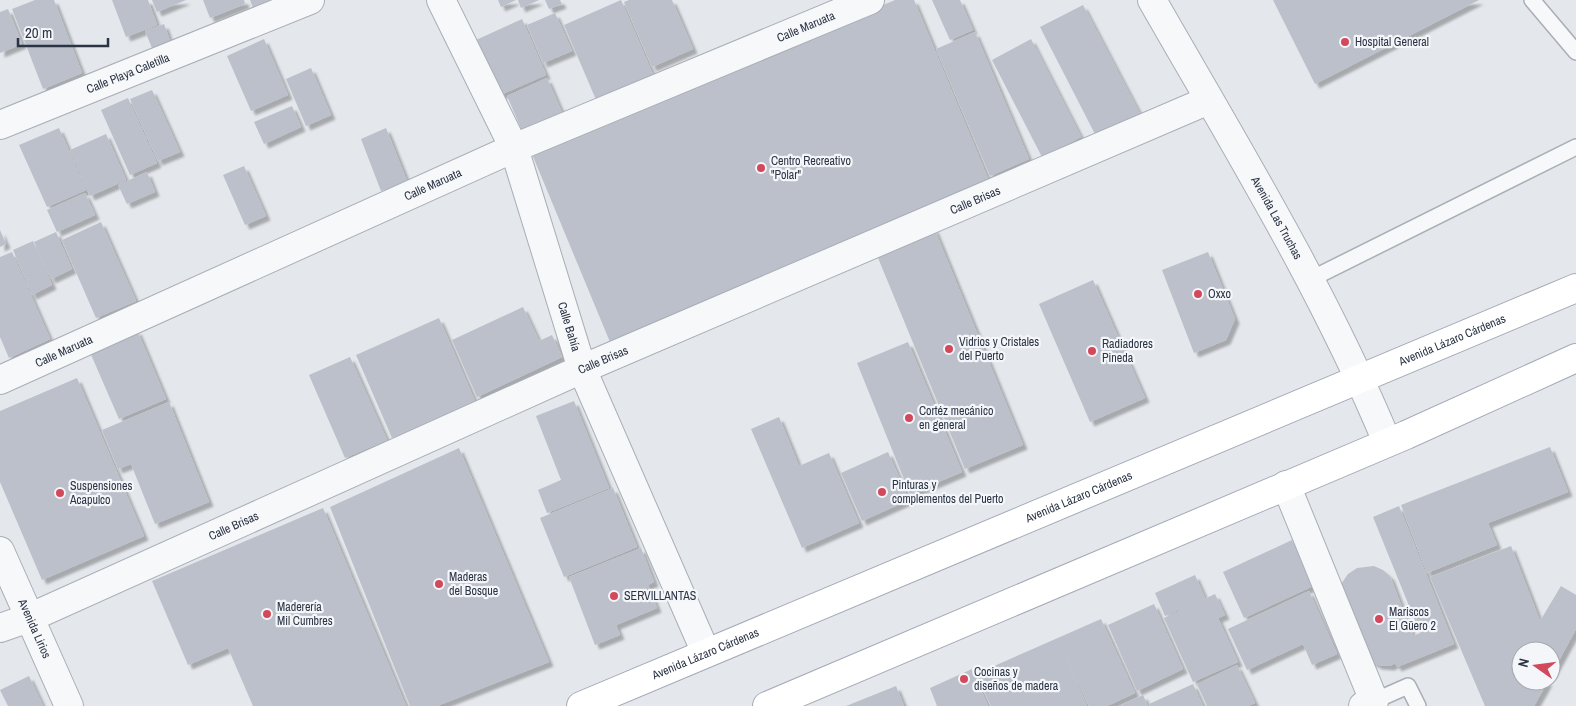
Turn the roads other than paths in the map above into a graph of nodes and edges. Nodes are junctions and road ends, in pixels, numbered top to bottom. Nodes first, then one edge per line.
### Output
1 (310, 0) edge
2 (441, 0) edge
3 (870, 0) edge
4 (1152, 0) edge
5 (1532, 0) edge
6 (1576, 52) edge
7 (1209, 100) junction
8 (0, 125) edge
9 (1576, 147) edge
10 (514, 148) junction
11 (1311, 279) junction
12 (1576, 288) edge
13 (1576, 358) edge
14 (582, 369) junction
15 (1361, 379) junction
16 (0, 380) edge
17 (1387, 442) junction
18 (1286, 485) junction
19 (0, 551) edge
20 (29, 618) junction
21 (0, 628) edge
22 (706, 653) junction
23 (803, 699) edge
24 (1368, 704) edge
25 (69, 706) edge
26 (581, 706) edge
27 (767, 706) edge
28 (1418, 706) edge

1 - 8 street, Calle Playa Caletilla
2 - 10 street, Calle Bahía
3 - 10 street, Calle Maruata
4 - 7 street, Avenida Las Truchas
5 - 6 lane
7 - 11 street, Avenida Las Truchas
7 - 14 street, Calle Brisas
9 - 11 lane
10 - 14 street, Calle Bahía
10 - 16 street, Calle Maruata
11 - 15 street, Avenida Las Truchas
12 - 15 main road, Avenida Lázaro Cárdenas
13 - 17 main road
14 - 20 street, Calle Brisas
14 - 22 street, Calle Bahía
15 - 17 street, Avenida Las Truchas
15 - 22 main road, Avenida Lázaro Cárdenas
17 - 18 main road
18 - 23 main road
18 - 24 street
19 - 20 street, Avenida Lirios
20 - 21 street, Calle Brisas
20 - 25 street, Avenida Lirios
22 - 26 main road, Avenida Lázaro Cárdenas
23 - 27 main road
24 - 28 lane

